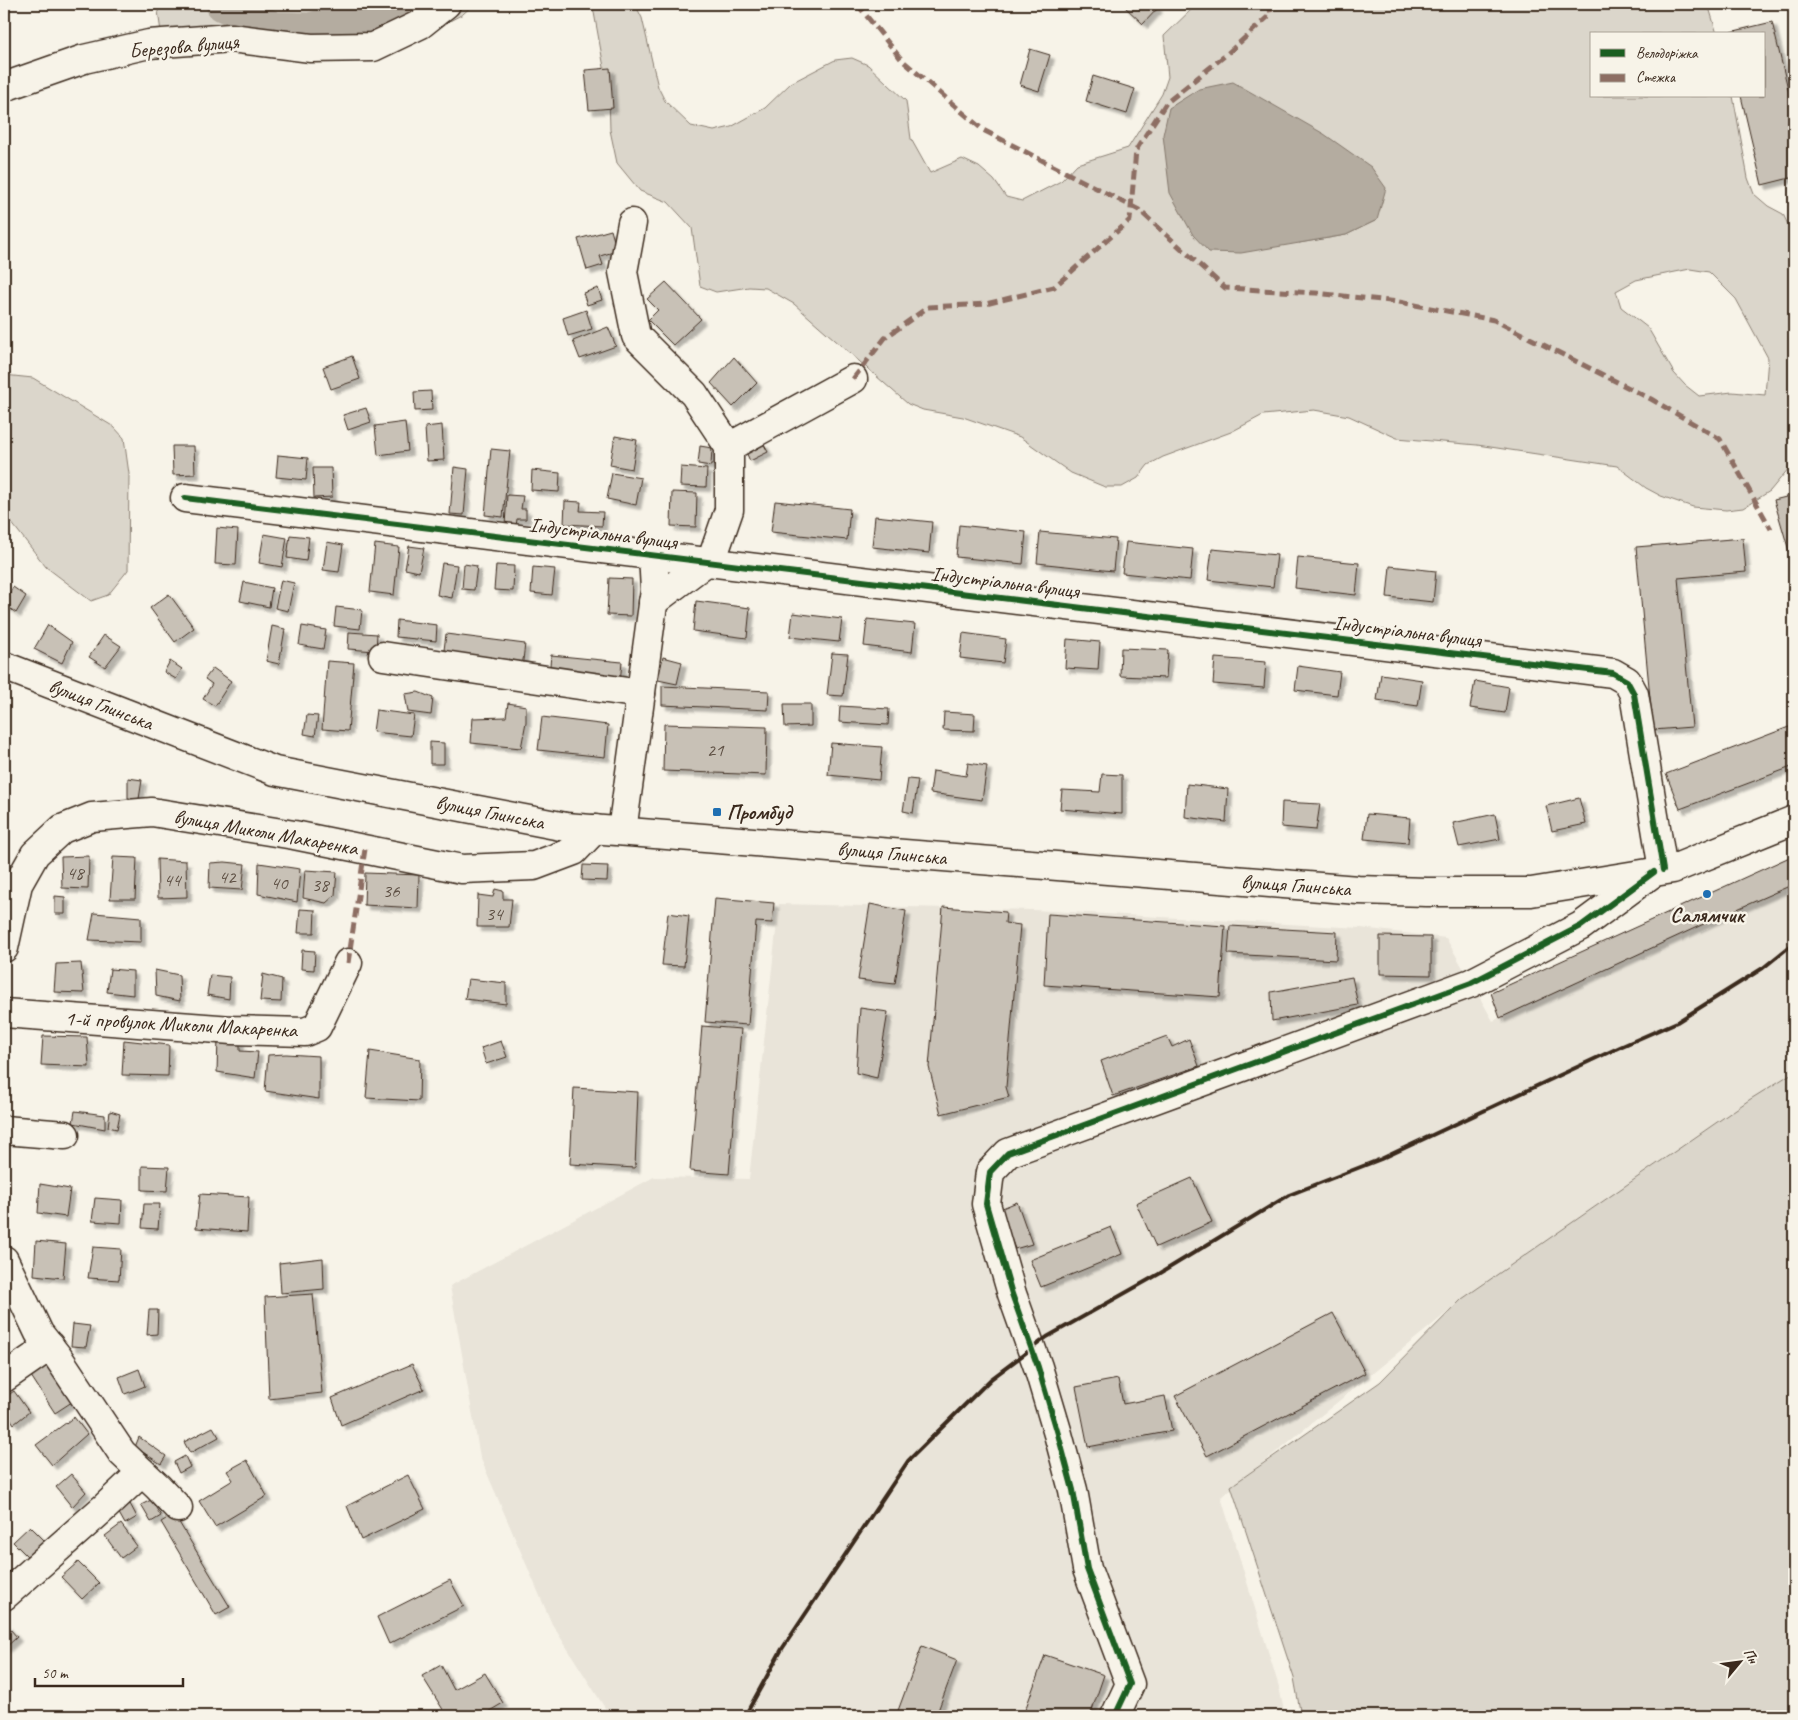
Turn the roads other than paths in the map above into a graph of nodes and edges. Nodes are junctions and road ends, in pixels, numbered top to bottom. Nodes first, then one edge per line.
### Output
1 (446, 4) edge
2 (4, 87) edge
3 (632, 224) dead end
4 (852, 379) dead end
5 (729, 447) junction
6 (185, 498) dead end
7 (653, 555) junction
8 (708, 562) junction
9 (653, 602) junction
10 (383, 656) dead end
11 (4, 666) edge
12 (640, 694) junction
13 (1794, 820) edge
14 (608, 830) junction
15 (32, 858) junction
16 (4, 865) edge
17 (1659, 871) junction
18 (4, 948) edge
19 (348, 963) dead end
20 (4, 1013) edge
21 (4, 1130) edge
22 (65, 1135) dead end
23 (4, 1260) edge
24 (50, 1346) junction
25 (4, 1378) edge
26 (142, 1472) junction
27 (178, 1508) dead end
28 (4, 1596) edge
29 (1115, 1716) edge

1 - 2 street, Березова вулиця
3 - 5 street
4 - 5 street
5 - 8 street
6 - 7 street, Індустріальна вулиця
7 - 8 street, Індустріальна вулиця
7 - 9 street
8 - 9 street
8 - 17 street, Індустріальна вулиця
9 - 12 street
10 - 12 street
11 - 14 street, вулиця Глинська
12 - 14 street
13 - 17 street, вулиця Глинська
14 - 15 street, вулиця Миколи Макаренка
14 - 17 street, вулиця Глинська
15 - 16 street
15 - 18 street, вулиця Миколи Макаренка
17 - 29 street
19 - 20 street, 1-й провулок Миколи Макаренка
21 - 22 street
23 - 24 street
24 - 25 street
24 - 26 street
26 - 27 street
26 - 28 street

